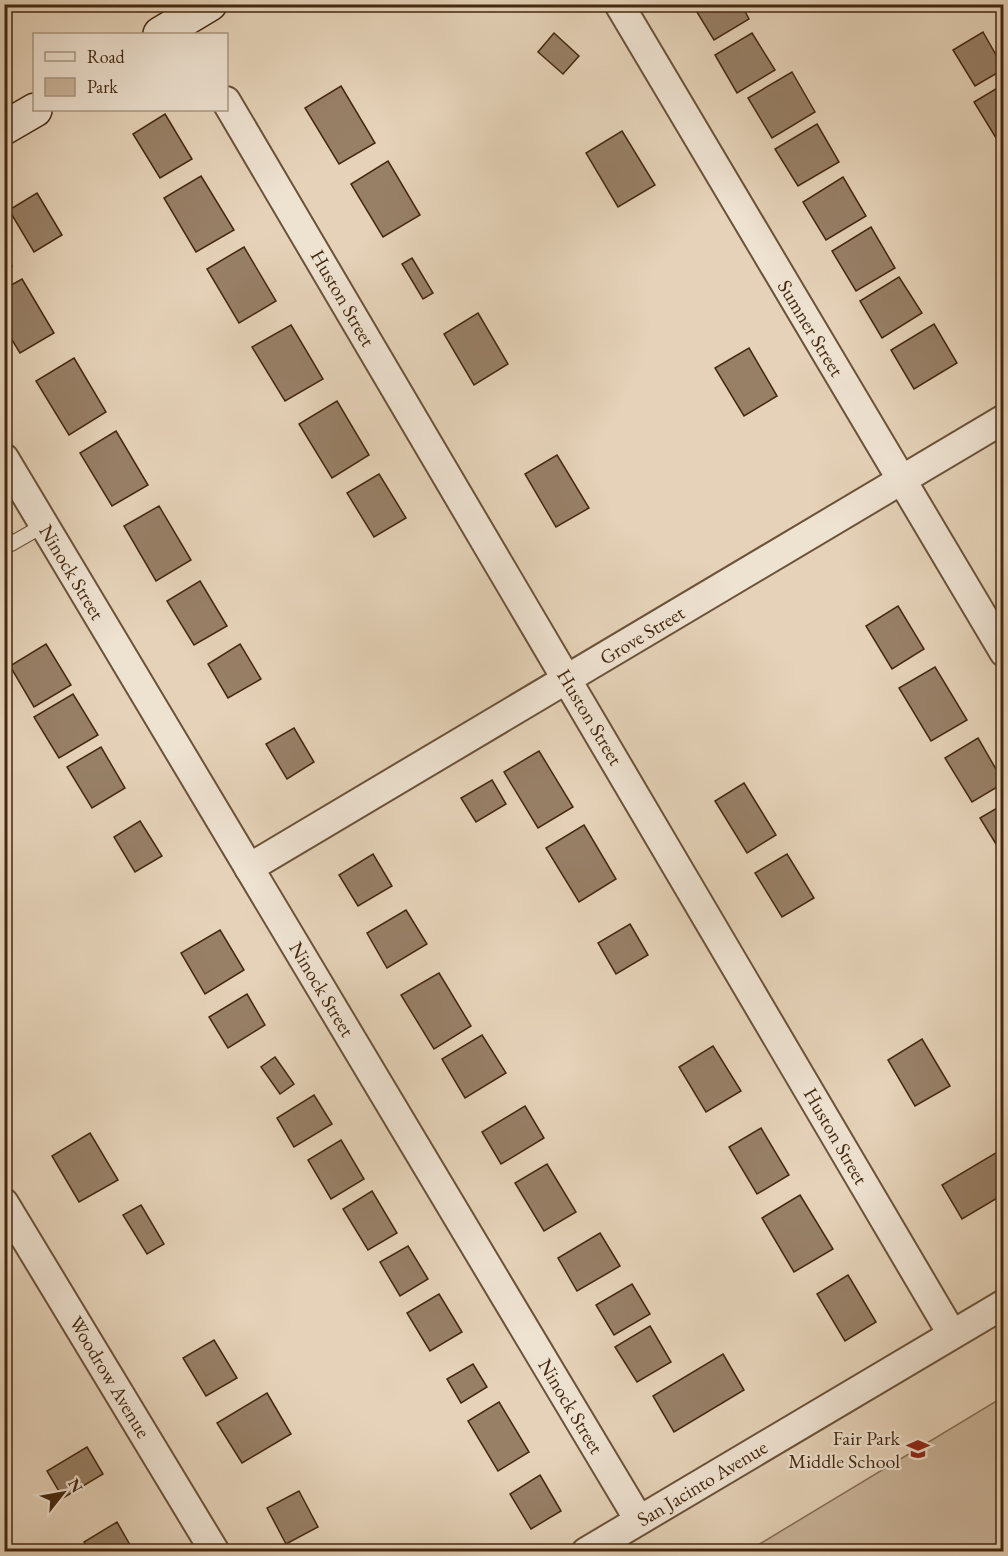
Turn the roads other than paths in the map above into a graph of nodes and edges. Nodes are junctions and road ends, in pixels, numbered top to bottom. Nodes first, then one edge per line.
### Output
1 (210, 4) edge
2 (619, 4) edge
3 (175, 24) edge
4 (228, 103) edge
5 (33, 111) edge
6 (4, 128) edge
7 (1004, 419) edge
8 (4, 458) edge
9 (901, 480) junction
10 (45, 525) junction
11 (7, 542) edge
12 (1004, 652) edge
13 (567, 679) junction
14 (249, 868) junction
15 (4, 1203) edge
16 (1004, 1304) edge
17 (952, 1334) junction
18 (639, 1520) junction
19 (215, 1551) edge
20 (586, 1551) edge

1 - 3 main road
2 - 9 street, Sumner Street
4 - 13 street, Huston Street
5 - 6 main road
7 - 9 street, Grove Street
8 - 10 street, Ninock Street
9 - 12 street, Sumner Street
9 - 13 street, Grove Street
10 - 11 lane
10 - 14 street, Ninock Street
13 - 14 street, Grove Street
13 - 17 street, Huston Street
14 - 18 street, Ninock Street
15 - 19 street, Woodrow Avenue
16 - 17 street, San Jacinto Avenue
17 - 18 street, San Jacinto Avenue
18 - 20 street, San Jacinto Avenue

